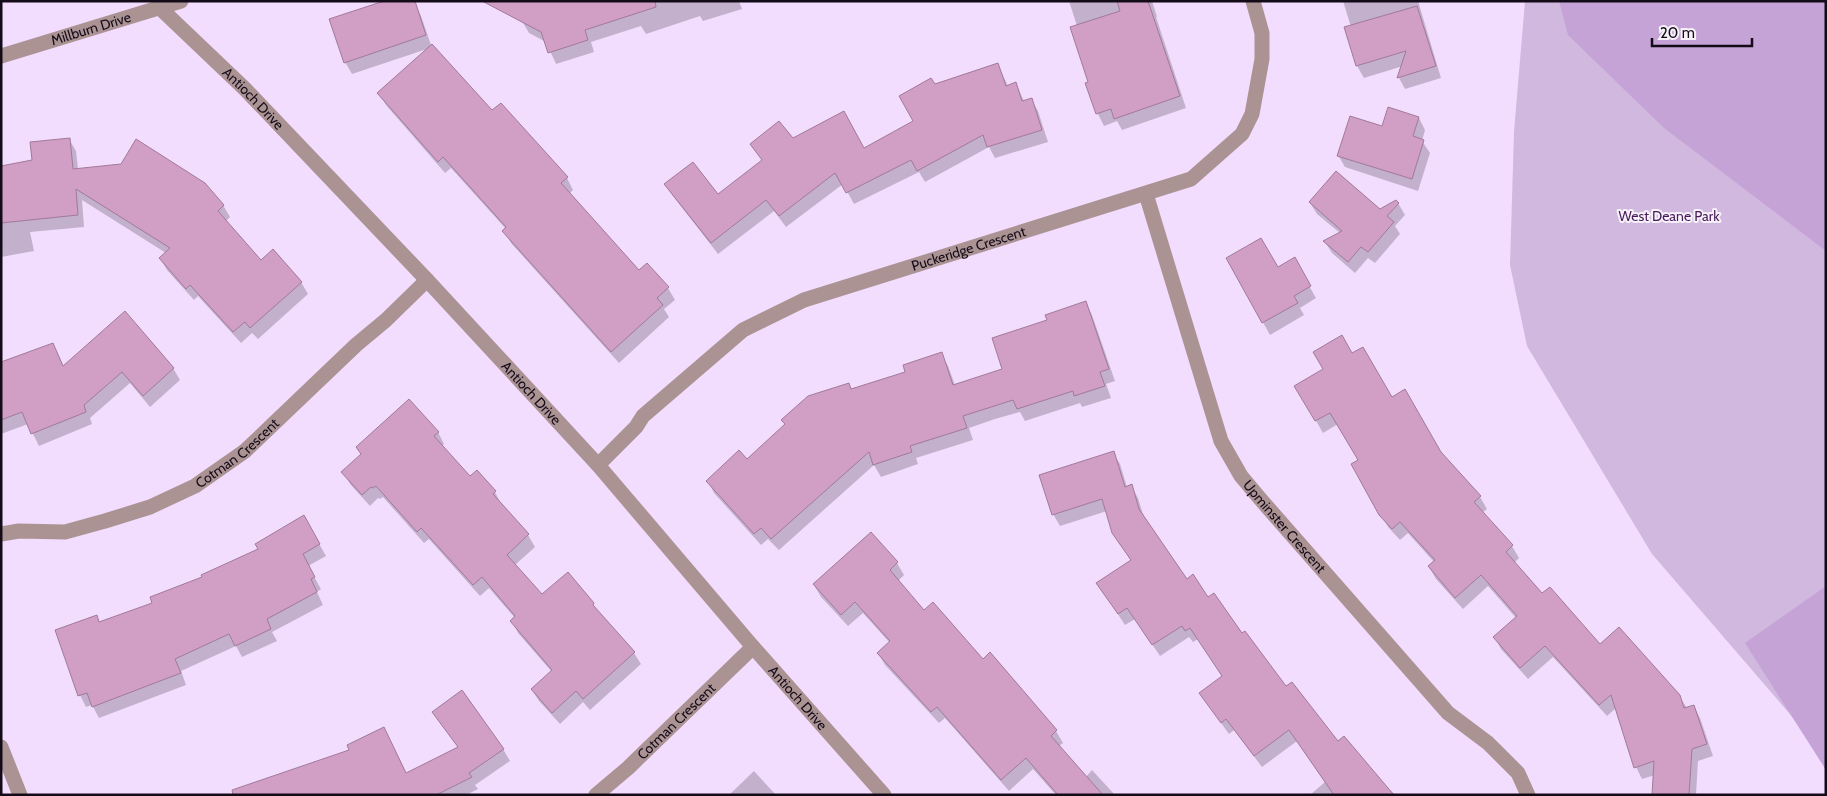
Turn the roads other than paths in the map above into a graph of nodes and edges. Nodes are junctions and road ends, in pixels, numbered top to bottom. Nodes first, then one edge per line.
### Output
1 (181, 1) edge
2 (1253, 1) edge
3 (160, 8) junction
4 (1, 56) edge
5 (1146, 194) junction
6 (426, 280) junction
7 (598, 465) junction
8 (1, 534) edge
9 (754, 647) junction
10 (1, 747) edge
11 (20, 795) edge
12 (596, 795) edge
13 (884, 795) edge
14 (1528, 795) edge

1 - 3 street, Millburn Drive
2 - 5 street, Puckeridge Crescent
3 - 4 street, Millburn Drive
3 - 6 street, Antioch Drive
5 - 7 street, Puckeridge Crescent
5 - 14 street, Upminster Crescent
6 - 7 street, Antioch Drive
6 - 8 street, Cotman Crescent
7 - 9 street, Antioch Drive
9 - 12 street, Cotman Crescent
9 - 13 street, Antioch Drive
10 - 11 street

